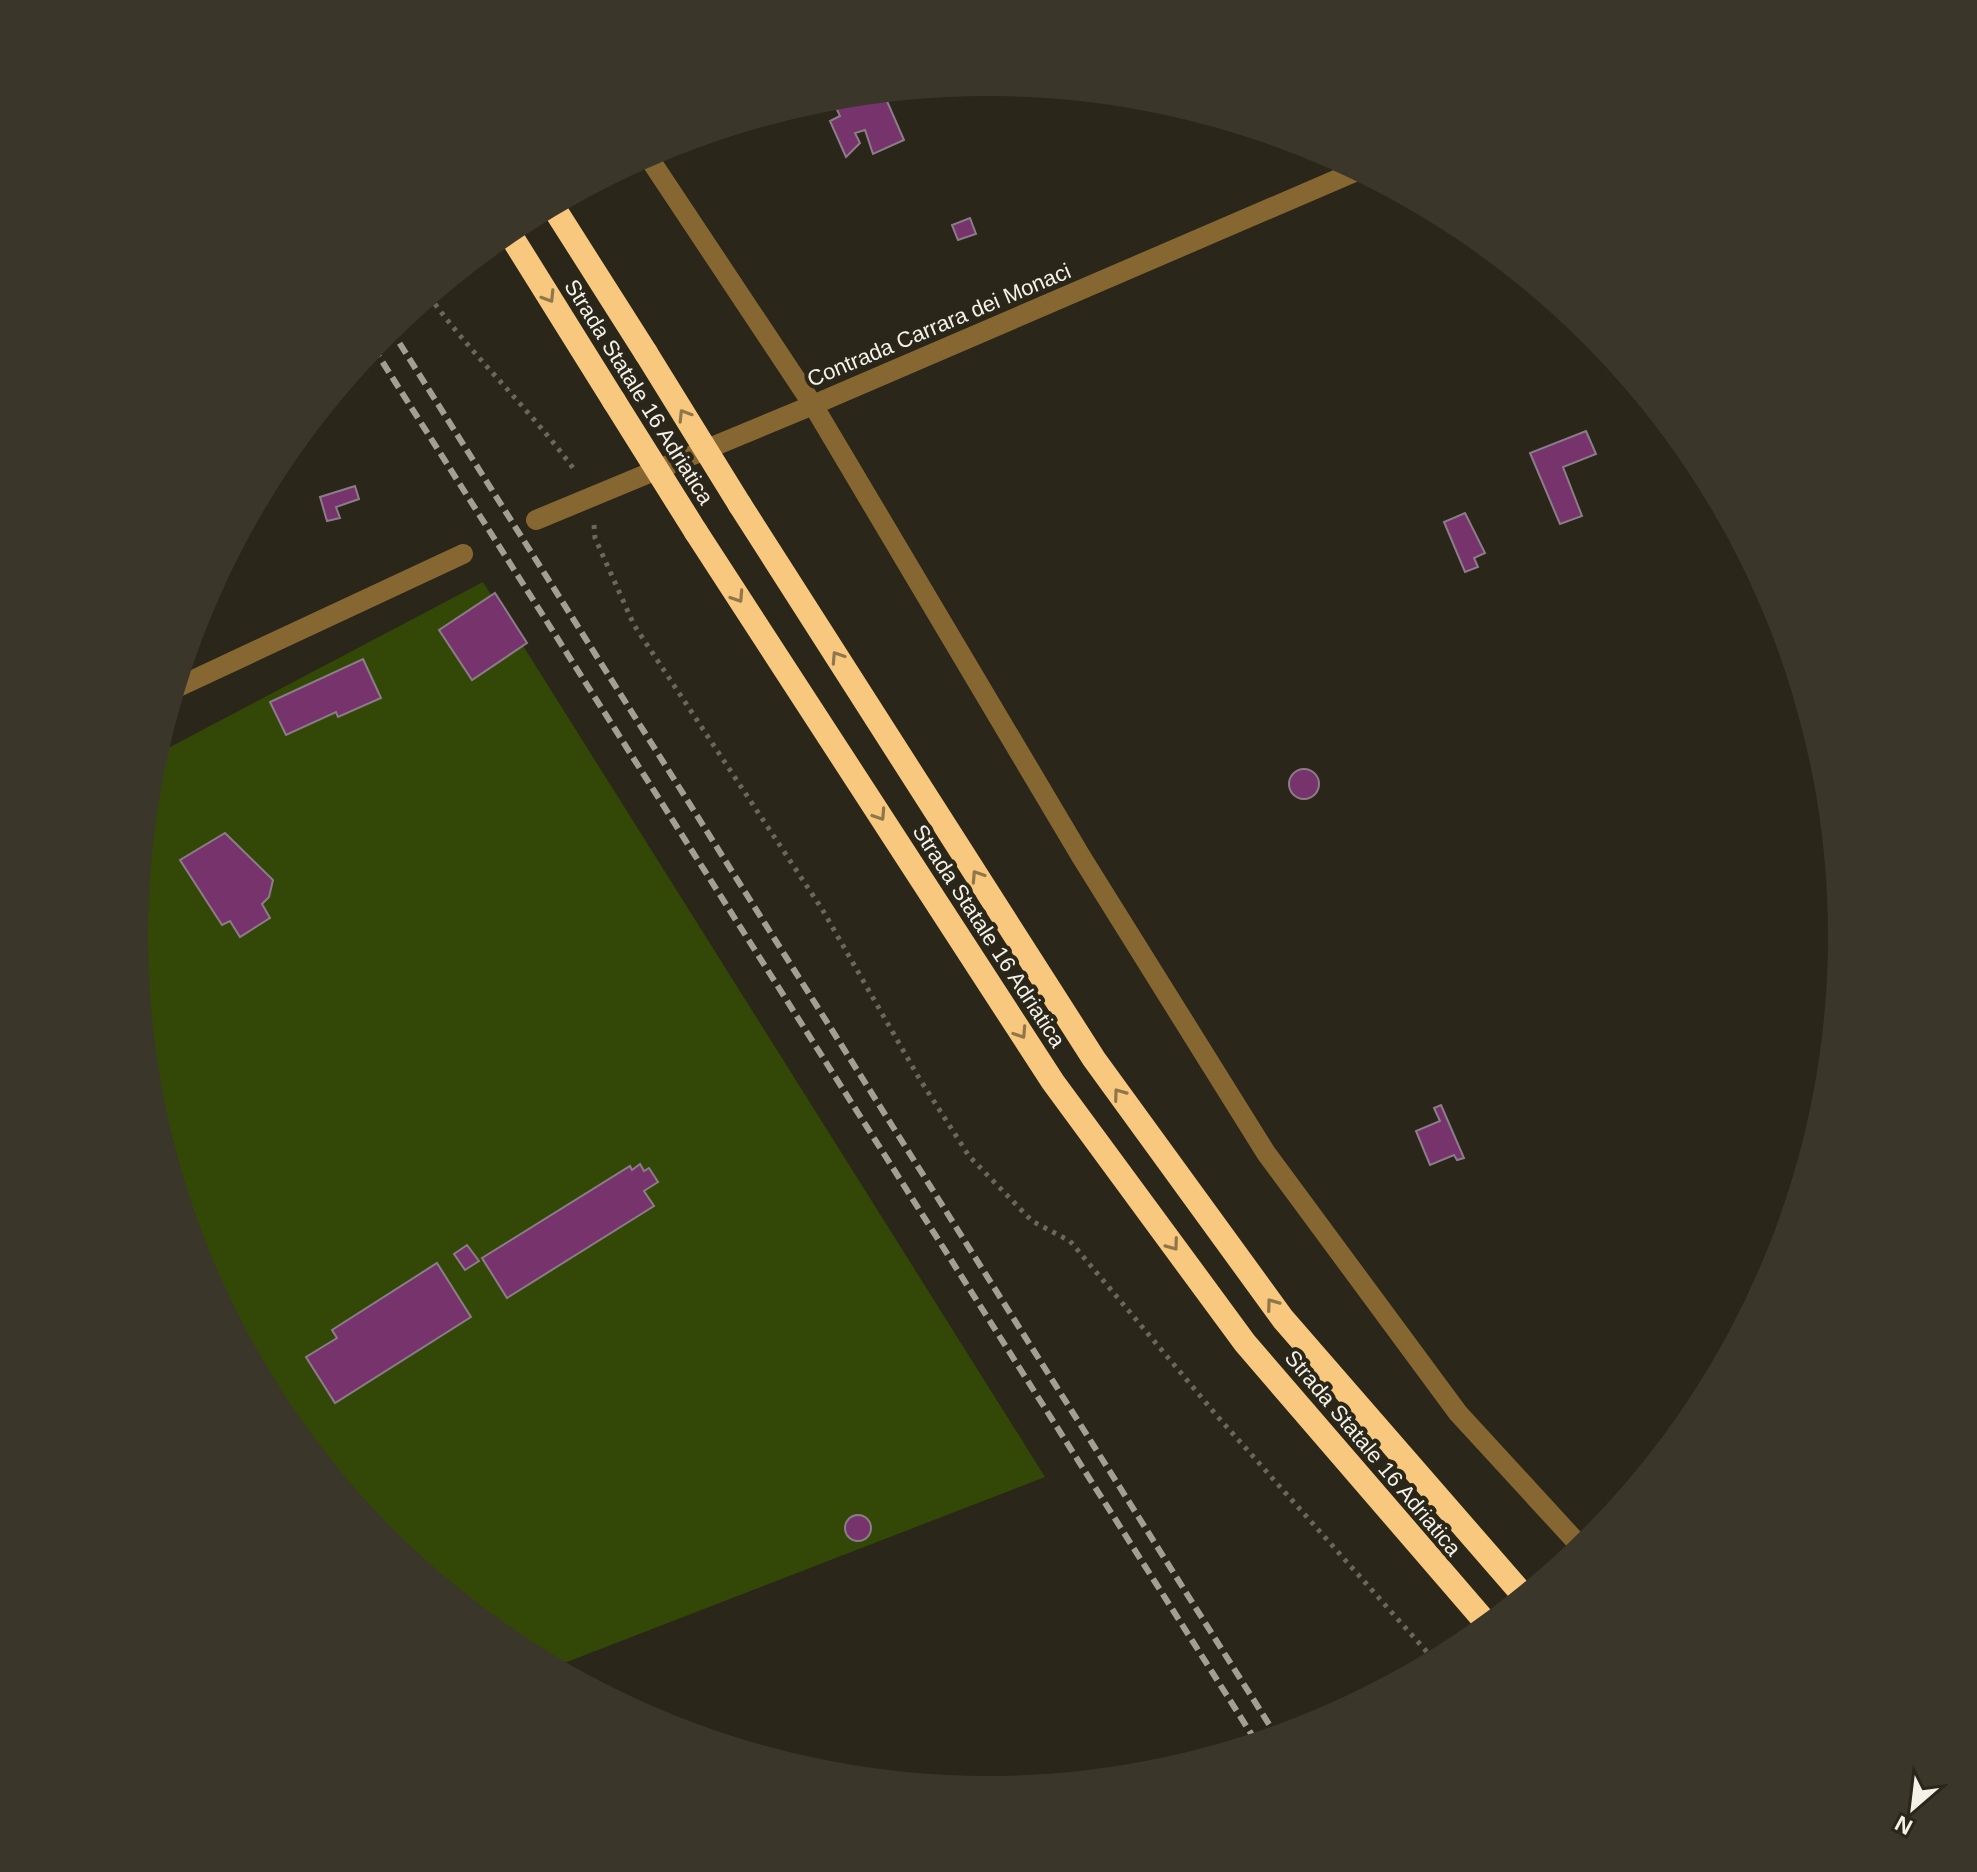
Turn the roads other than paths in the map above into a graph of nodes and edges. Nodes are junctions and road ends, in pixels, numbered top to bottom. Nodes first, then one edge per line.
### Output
1 (654, 166) edge
2 (1345, 176) edge
3 (559, 215) edge
4 (515, 243) edge
5 (813, 405) junction
6 (536, 520) dead end
7 (463, 554) dead end
8 (188, 682) edge
9 (1573, 1538) edge
10 (1517, 1588) edge
11 (1480, 1616) edge

1 - 5 street
2 - 5 street, Contrada Carrara dei Monaci
10 -> 3 highway, Strada Statale 16 Adriatica, bridge
4 -> 11 highway, Strada Statale 16 Adriatica, bridge
5 - 6 street, Contrada Carrara dei Monaci
5 - 9 street
7 - 8 street

